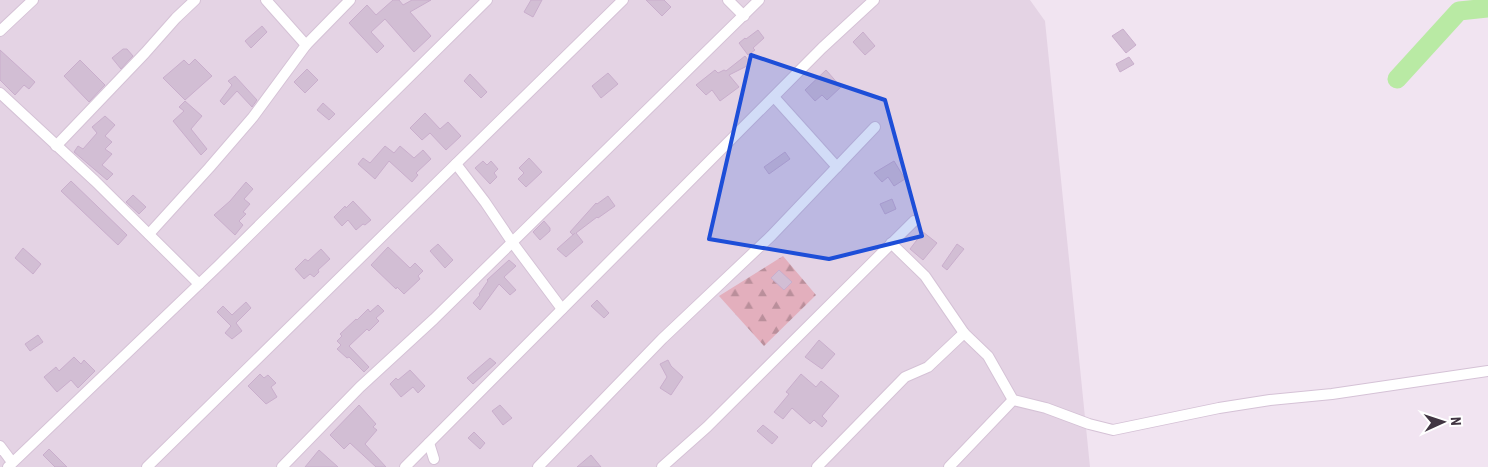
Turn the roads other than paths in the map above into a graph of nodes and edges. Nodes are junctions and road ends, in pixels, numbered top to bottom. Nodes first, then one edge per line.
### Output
1 (33, 0) edge
2 (195, 0) edge
3 (266, 0) edge
4 (350, 0) edge
5 (487, 0) edge
6 (623, 0) edge
7 (728, 0) edge
8 (759, 0) edge
9 (874, 0) edge
10 (744, 16) junction
11 (0, 31) edge
12 (306, 45) junction
13 (0, 93) edge
14 (774, 97) junction
15 (875, 127) dead end
16 (56, 146) junction
17 (456, 164) junction
18 (837, 167) junction
19 (914, 220) dead end
20 (149, 234) junction
21 (512, 242) junction
22 (891, 243) junction
23 (199, 284) junction
24 (562, 309) junction
25 (964, 333) junction
26 (1488, 371) edge
27 (1013, 400) junction
28 (429, 443) junction
29 (0, 446) edge
30 (434, 460) dead end
31 (10, 465) edge
32 (147, 467) edge
33 (282, 467) edge
34 (405, 467) edge
35 (538, 467) edge
36 (662, 467) edge
37 (818, 467) edge
38 (949, 467) edge

1 - 11 street
2 - 16 street
3 - 12 street
4 - 12 street
5 - 23 street
6 - 17 street
7 - 10 street
8 - 10 street
9 - 14 street
10 - 21 street
12 - 20 street
13 - 16 street
14 - 18 street
14 - 24 street
15 - 18 street
16 - 20 street
17 - 21 street
17 - 32 street
18 - 35 street
19 - 22 street
20 - 23 street
21 - 24 street
21 - 33 street
22 - 25 street
22 - 36 street
23 - 31 street
24 - 28 street
25 - 27 street
25 - 37 street
26 - 27 street
27 - 38 street
28 - 30 street
28 - 34 street
29 - 31 street

